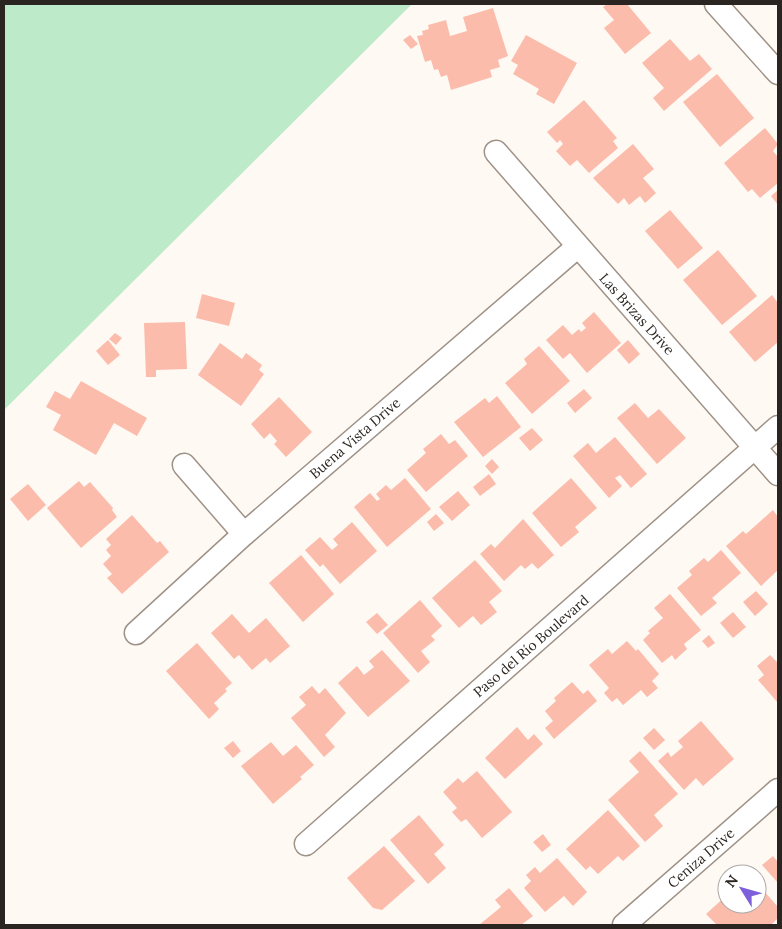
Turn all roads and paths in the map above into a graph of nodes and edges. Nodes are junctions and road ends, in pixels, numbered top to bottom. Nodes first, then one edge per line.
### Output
1 (716, 4) edge
2 (778, 73) edge
3 (496, 152) dead end
4 (577, 247) junction
5 (778, 427) edge
6 (756, 448) junction
7 (184, 465) dead end
8 (778, 474) edge
9 (244, 534) junction
10 (136, 633) dead end
11 (778, 790) edge
12 (306, 844) dead end
13 (624, 925) edge

1 - 2 street
3 - 4 street, Las Brizas Drive
4 - 6 street, Las Brizas Drive
4 - 9 street, Buena Vista Drive
5 - 6 street, Paso del Río Boulevard
6 - 8 street, Las Brizas Drive
6 - 12 street, Paso del Río Boulevard
7 - 9 street
9 - 10 street, Buena Vista Drive
11 - 13 street, Ceniza Drive

